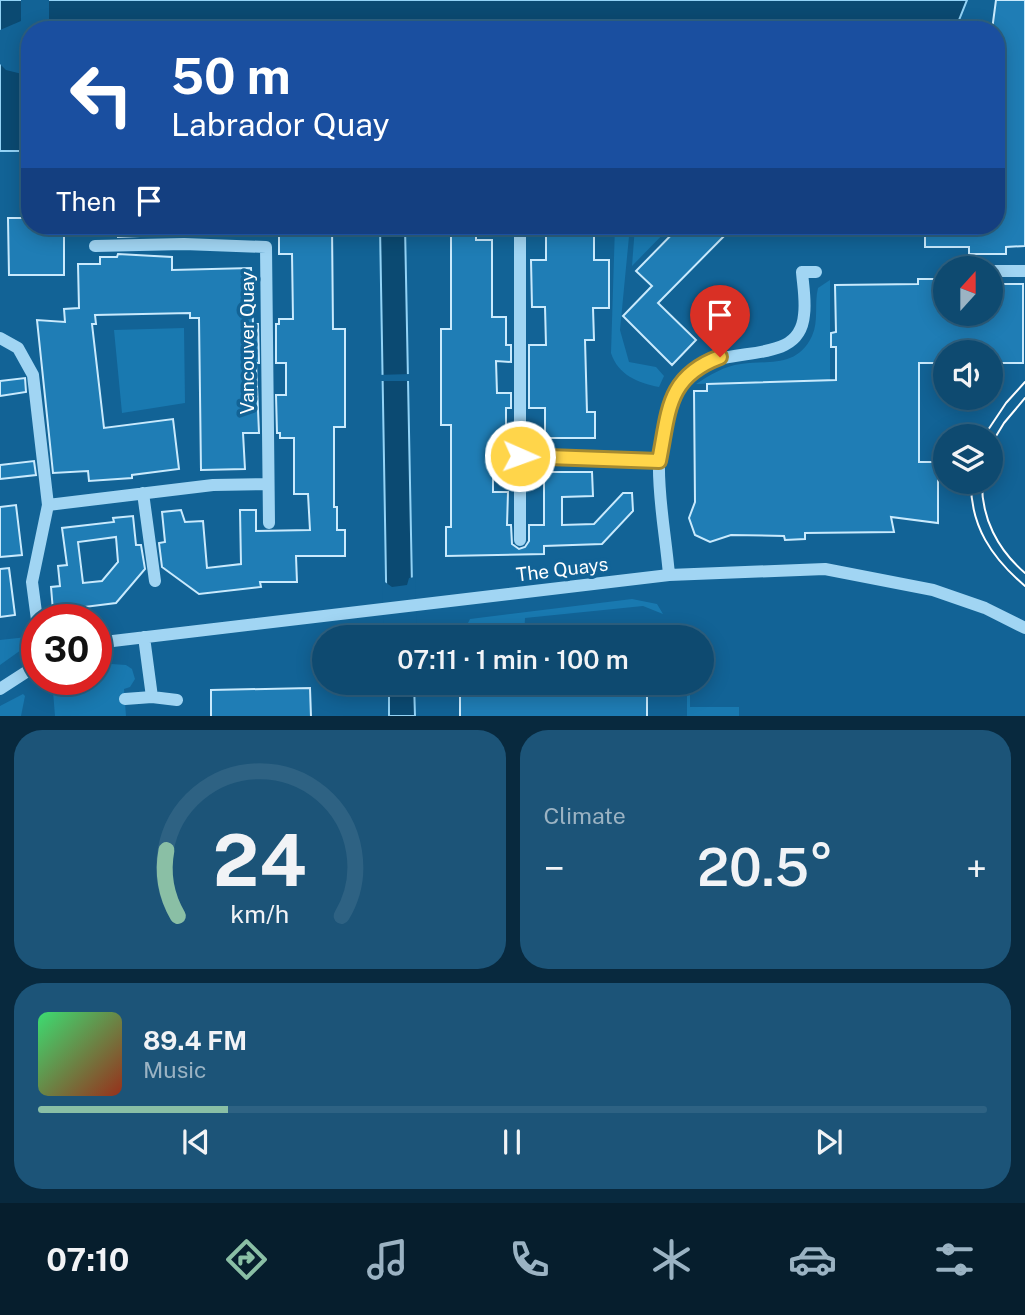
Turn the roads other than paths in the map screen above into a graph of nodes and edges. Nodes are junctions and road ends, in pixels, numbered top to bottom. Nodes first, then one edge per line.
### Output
1 (520, 235) edge
2 (95, 246) dead end
3 (816, 271) dead end
4 (1003, 271) edge
5 (1025, 271) edge
6 (0, 338) edge
7 (520, 456) junction
8 (659, 461) junction
9 (268, 484) junction
10 (144, 493) junction
11 (48, 505) junction
12 (269, 523) dead end
13 (520, 540) dead end
14 (668, 575) junction
15 (155, 581) dead end
16 (35, 604) edge
17 (1025, 628) edge
18 (144, 637) junction
19 (112, 641) edge
20 (20, 674) joint
21 (0, 679) edge
22 (0, 689) edge
23 (152, 696) junction
24 (125, 699) dead end
25 (177, 700) dead end

1 - 7 street
2 - 9 street, Vancouver Quay
3 - 8 street
4 - 5 street
6 - 11 street
7 - 8 street
7 - 13 street
8 - 14 street
9 - 10 street
9 - 12 street, Vancouver Quay
10 - 11 street
10 - 15 street
11 - 16 street
14 - 17 street, The Quays
14 - 18 street, The Quays
18 - 19 street, The Quays
18 - 23 street
20 - 21 street
20 - 22 street
23 - 24 street
23 - 25 street

